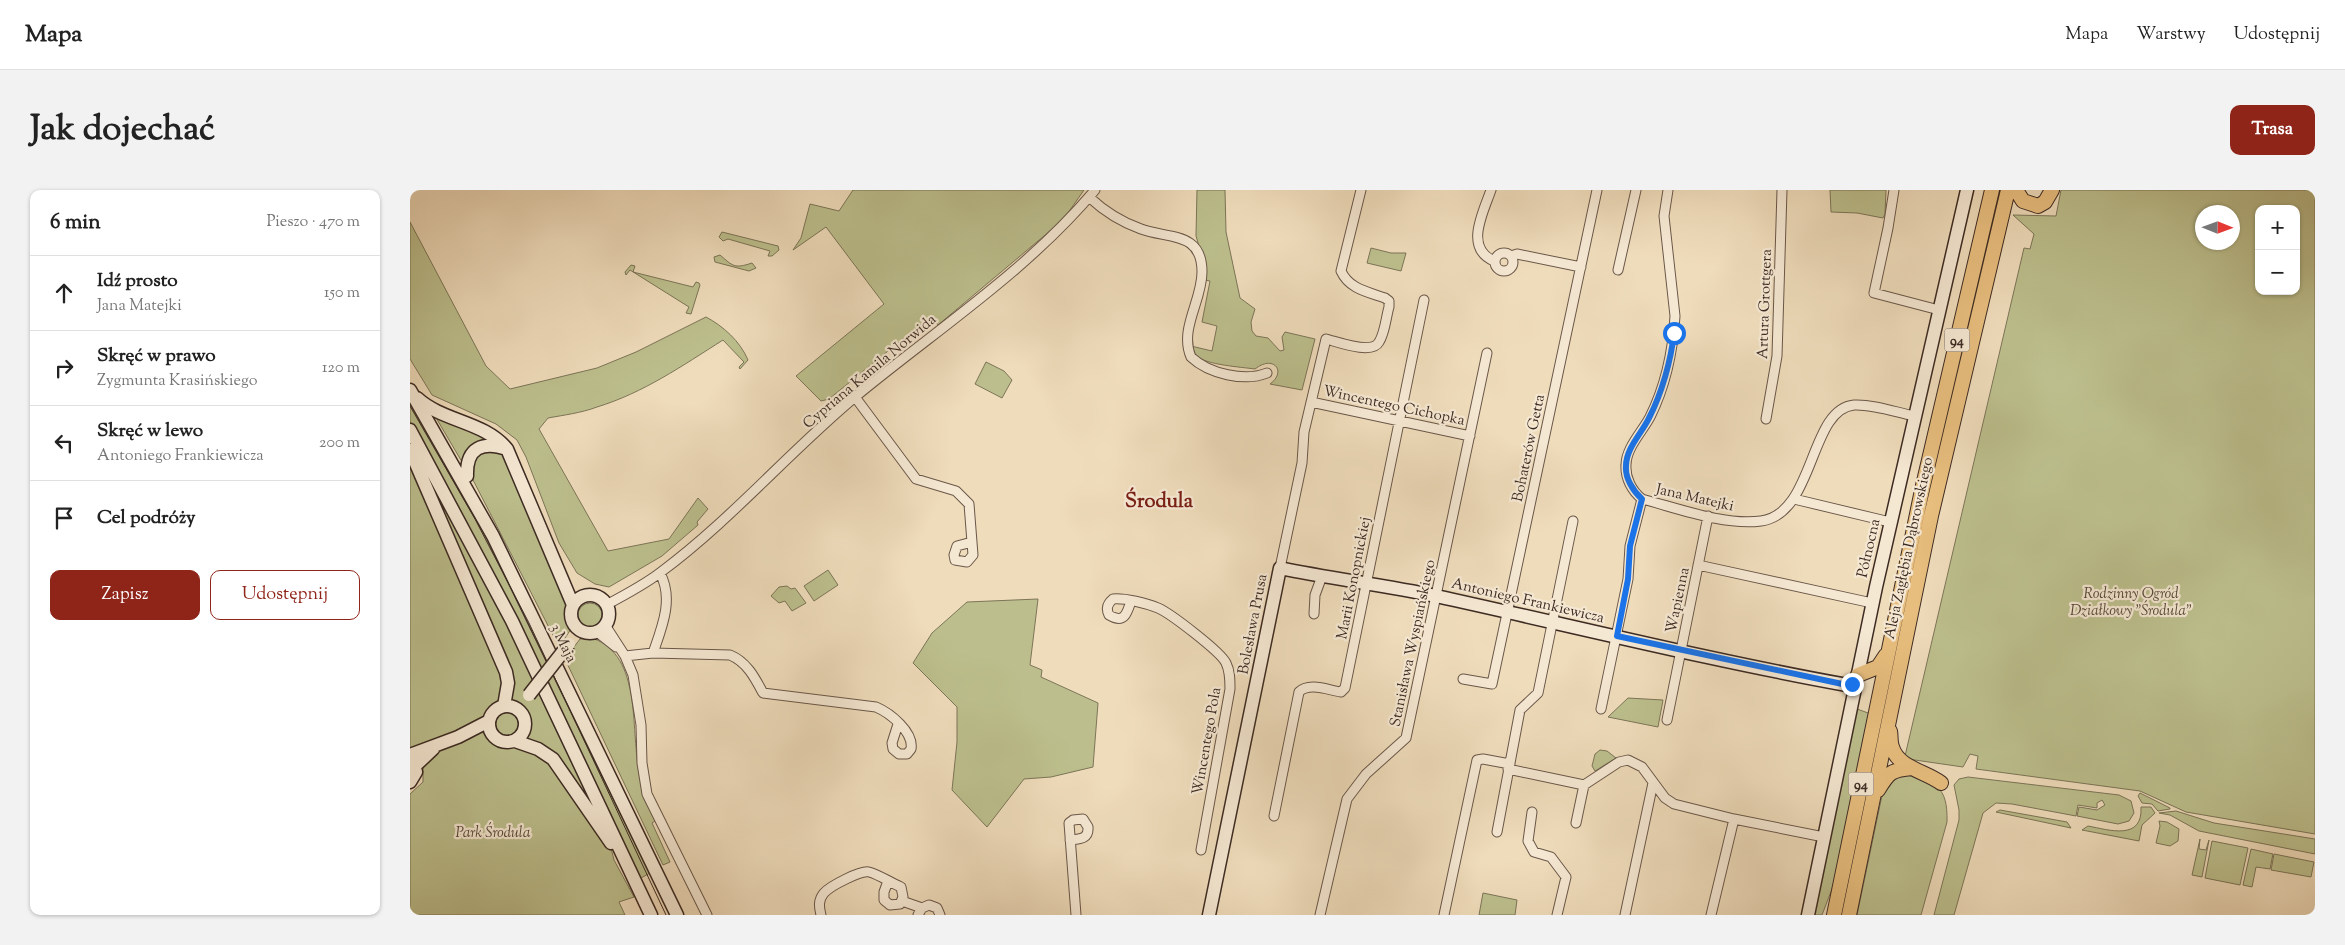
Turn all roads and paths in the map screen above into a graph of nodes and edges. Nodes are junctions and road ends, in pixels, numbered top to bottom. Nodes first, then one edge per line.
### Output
1 (1095, 190) edge
2 (1361, 190) edge
3 (1491, 190) edge
4 (1597, 190) edge
5 (1636, 190) edge
6 (1668, 190) edge
7 (1782, 190) edge
8 (1894, 190) edge
9 (1967, 190) edge
10 (1992, 190) edge
11 (2008, 190) edge
12 (2016, 190) edge
13 (2052, 190) edge
14 (1089, 198) junction
15 (1511, 256) junction
16 (1494, 261) junction
17 (1582, 266) junction
18 (1618, 270) dead end
19 (1424, 300) dead end
20 (1939, 310) junction
21 (1487, 353) dead end
22 (1267, 373) dead end
23 (411, 391) edge
24 (855, 397) junction
25 (1311, 402) junction
26 (1914, 416) junction
27 (1766, 419) dead end
28 (1399, 421) junction
29 (410, 430) edge
30 (433, 432) junction
31 (1470, 436) junction
32 (507, 449) junction
33 (410, 450) edge
34 (467, 476) junction
35 (1642, 499) junction
36 (1794, 499) junction
37 (1708, 516) junction
38 (1573, 521) dead end
39 (1890, 522) junction
40 (493, 536) junction
41 (972, 542) dead end
42 (1698, 565) junction
43 (557, 568) junction
44 (1280, 568) junction
45 (660, 573) junction
46 (1322, 576) junction
47 (1366, 584) junction
48 (586, 596) junction
49 (1436, 596) junction
50 (1130, 601) dead end
51 (1872, 602) junction
52 (573, 605) junction
53 (606, 605) junction
54 (1508, 613) junction
55 (1314, 614) dead end
56 (1552, 624) junction
57 (601, 628) junction
58 (578, 630) junction
59 (1617, 636) junction
60 (1681, 650) junction
61 (653, 653) junction
62 (1888, 653) junction
63 (625, 656) junction
64 (1857, 678) junction
65 (1463, 679) dead end
66 (1880, 692) junction
67 (529, 695) junction
68 (508, 706) junction
69 (1601, 709) dead end
70 (524, 718) junction
71 (1667, 720) dead end
72 (489, 721) junction
73 (1888, 723) junction
74 (898, 724) dead end
75 (492, 734) junction
76 (458, 737) junction
77 (515, 740) junction
78 (412, 760) edge
79 (1509, 766) junction
80 (1912, 768) junction
81 (410, 782) edge
82 (1653, 783) junction
83 (1941, 783) dead end
84 (1584, 784) junction
85 (1873, 797) junction
86 (1532, 812) dead end
87 (1274, 816) dead end
88 (1734, 819) junction
89 (1576, 822) dead end
90 (1497, 832) dead end
91 (1824, 837) junction
92 (1070, 840) dead end
93 (1201, 850) dead end
94 (627, 863) junction
95 (888, 881) junction
96 (902, 901) junction
97 (920, 911) edge
98 (651, 915) edge
99 (677, 915) edge
100 (707, 915) edge
101 (821, 915) edge
102 (940, 915) edge
103 (1076, 915) edge
104 (1208, 915) edge
105 (1320, 915) edge
106 (1444, 915) edge
107 (1557, 915) edge
108 (1625, 915) edge
109 (1711, 915) edge
110 (1808, 915) edge
111 (1834, 915) edge
112 (1849, 915) edge

1 - 14 street, Cypriana Kamila Norwida
2 - 25 street, Bolesława Prusa
3 - 16 street
4 - 17 street, Bohaterów Getta
5 - 18 street
6 - 35 street, Jana Matejki
7 - 27 street, Artura Grottgera
8 - 20 street
9 - 20 street, Północna
10 - 62 main road, Aleja Zagłębia Dąbrowskiego / 94
11 - 73 main road, Aleja Zagłębia Dąbrowskiego / 94
12 - 13 main road
14 - 22 street
14 - 24 street, Cypriana Kamila Norwida
15 - 16 street
15 - 16 street
15 - 17 street
17 - 54 street, Bohaterów Getta
19 - 28 street, Marii Konopnickiej
20 - 26 street, Północna
21 - 31 street, Stanisława Wyspiańskiego
23 - 30 street, 3 Maja
23 - 32 street
24 - 41 street
24 - 45 street, Cypriana Kamila Norwida
25 - 28 street, Wincentego Cichopka
25 - 44 street, Bolesława Prusa
26 - 36 street, Jana Matejki
26 - 39 street, Północna
28 - 31 street, Wincentego Cichopka
28 - 47 street, Marii Konopnickiej
29 - 94 street
30 - 34 street
30 - 40 street, 3 Maja
31 - 49 street, Stanisława Wyspiańskiego
32 - 34 street
32 - 43 street
33 - 68 street
34 - 40 street
35 - 37 street, Jana Matejki
35 - 59 street
36 - 37 street, Jana Matejki
36 - 39 street
37 - 42 street, Wapienna
38 - 56 street
39 - 51 street, Północna
40 - 99 street, 3 Maja
42 - 51 street
42 - 60 street, Wapienna
43 - 48 street
43 - 52 street
44 - 46 street, Antoniego Frankiewicza
44 - 104 street, Bolesława Prusa
45 - 53 street, Cypriana Kamila Norwida
45 - 61 street
46 - 47 street, Antoniego Frankiewicza
46 - 55 street
47 - 49 street, Antoniego Frankiewicza
47 - 87 street, Marii Konopnickiej
48 - 52 street
48 - 53 street
49 - 54 street, Antoniego Frankiewicza
49 - 105 street, Stanisława Wyspiańskiego
50 - 93 street, Wincentego Pola
51 - 64 street, Północna
52 - 58 street
53 - 57 street
54 - 56 street, Antoniego Frankiewicza
54 - 65 street, Bohaterów Getta
56 - 59 street, Antoniego Frankiewicza
56 - 79 street
57 - 58 street
57 - 63 street
58 - 67 street, bridge
59 - 60 street, Antoniego Frankiewicza
59 - 69 street
60 - 64 street, Antoniego Frankiewicza
60 - 71 street, Wapienna
61 - 63 street
61 - 74 street
62 - 64 main road
62 - 66 main road, Aleja Zagłębia Dąbrowskiego / 94
63 - 100 street
64 - 66 main road
64 - 91 street, Północna
66 - 111 main road, Aleja Zagłębia Dąbrowskiego / 94
67 - 68 street
67 - 70 street
68 - 70 street
68 - 72 street
70 - 77 street
72 - 75 street
72 - 76 street
73 - 80 main road
73 - 85 main road, Aleja Zagłębia Dąbrowskiego / 94
75 - 76 street
75 - 77 street
76 - 78 street
77 - 94 street
78 - 81 street
79 - 84 street
79 - 90 street
79 - 106 street
80 - 83 main road
80 - 85 main road
82 - 84 street
82 - 88 street
82 - 108 street
84 - 89 street
85 - 112 main road, Aleja Zagłębia Dąbrowskiego / 94
86 - 107 street
88 - 91 street
88 - 109 street
91 - 110 street, Północna
92 - 103 street
94 - 98 street
95 - 96 street
95 - 96 street
95 - 101 street
96 - 97 street
97 - 102 street

